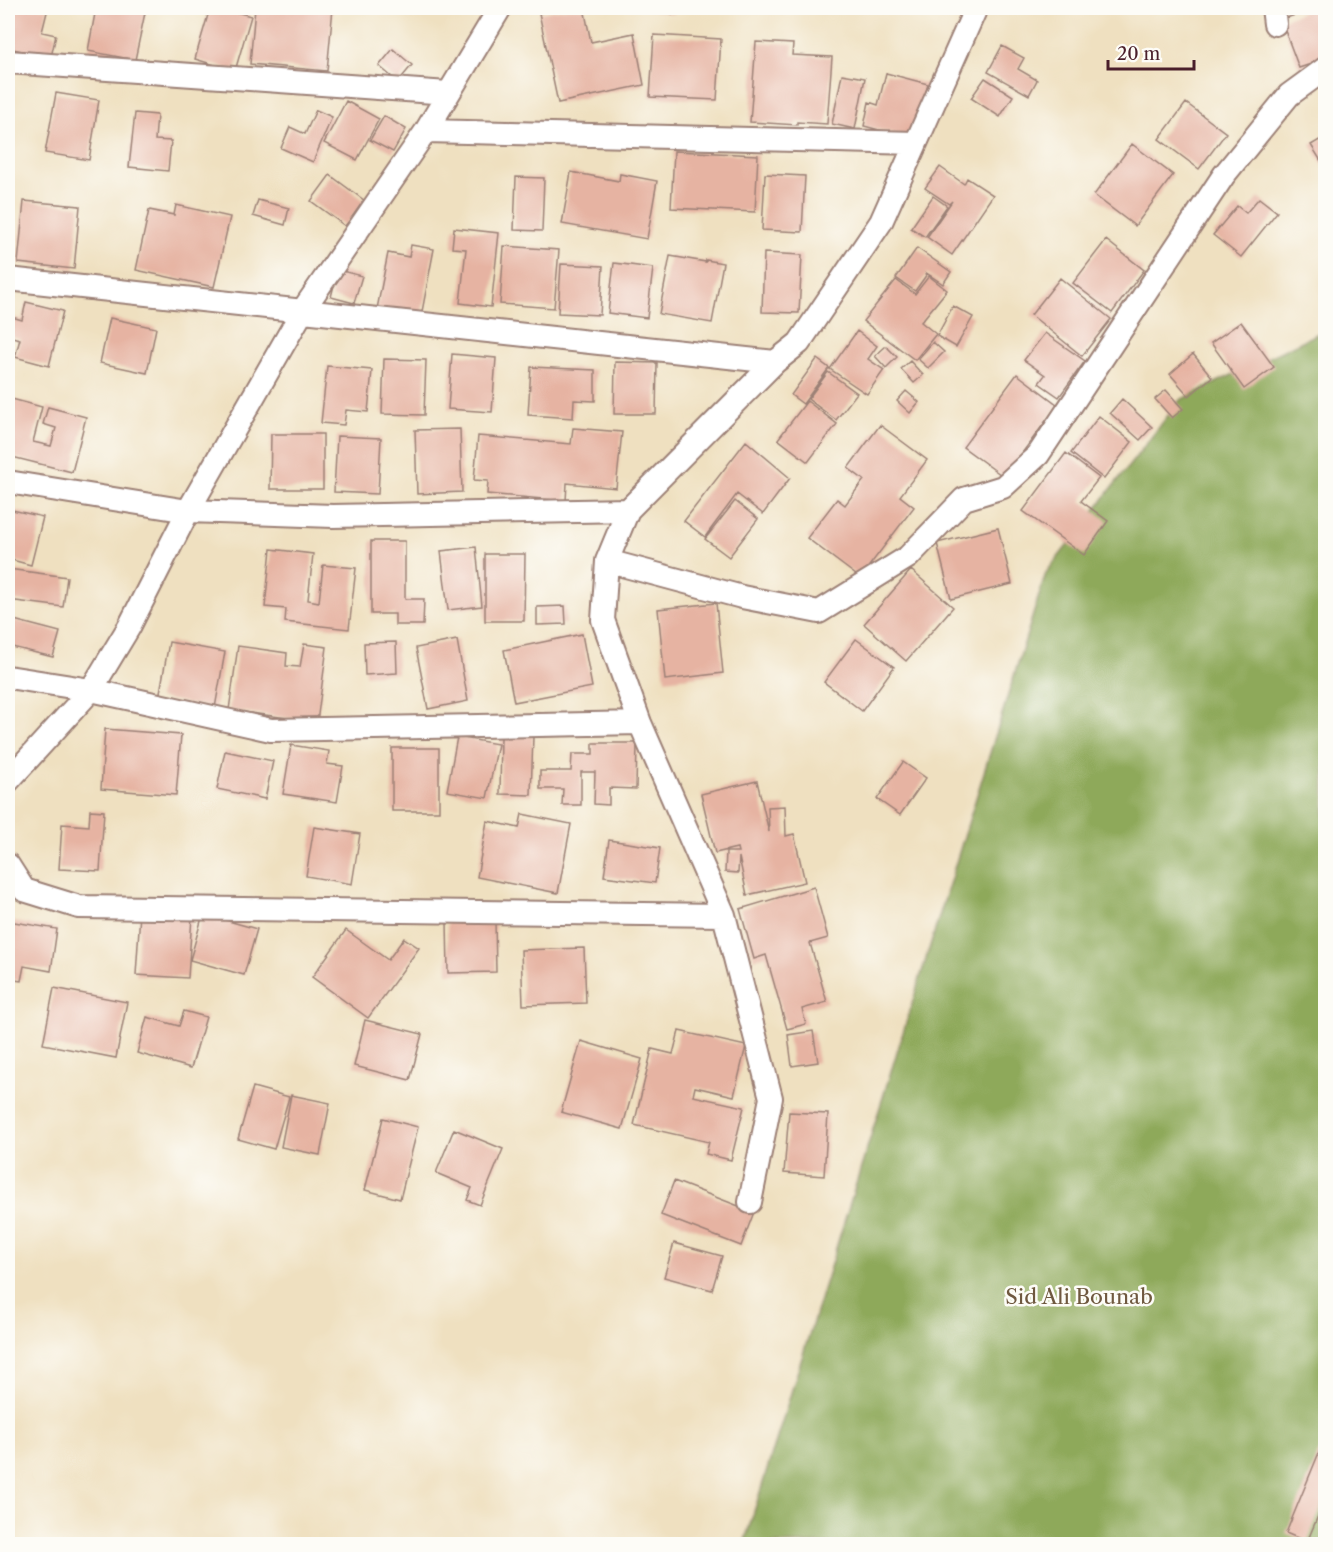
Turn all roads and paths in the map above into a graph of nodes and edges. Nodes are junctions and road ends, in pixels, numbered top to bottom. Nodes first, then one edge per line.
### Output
1 (501, 8) edge
2 (975, 8) edge
3 (8, 62) edge
4 (1326, 68) edge
5 (448, 93) junction
6 (426, 131) junction
7 (916, 143) junction
8 (8, 279) edge
9 (303, 310) junction
10 (775, 362) junction
11 (8, 482) edge
12 (628, 510) junction
13 (188, 511) junction
14 (607, 561) junction
15 (8, 676) edge
16 (91, 690) junction
17 (640, 723) junction
18 (8, 781) edge
19 (8, 865) edge
20 (724, 915) junction
21 (750, 1203) dead end

1 - 5 street
2 - 7 street
3 - 5 street
4 - 14 street
5 - 6 street
6 - 7 street
6 - 9 street
7 - 10 street
8 - 9 street
9 - 10 street
9 - 13 street
10 - 12 street
11 - 13 street
12 - 13 street
12 - 14 street
13 - 16 street
14 - 17 street
15 - 16 street
16 - 17 street
16 - 18 street
17 - 20 street
19 - 20 street
20 - 21 street

